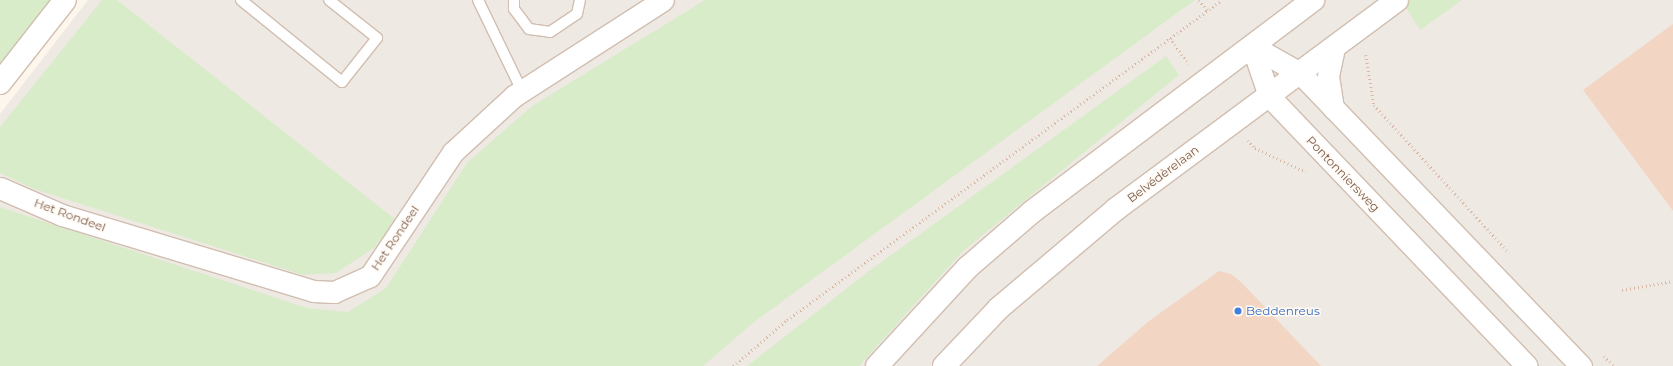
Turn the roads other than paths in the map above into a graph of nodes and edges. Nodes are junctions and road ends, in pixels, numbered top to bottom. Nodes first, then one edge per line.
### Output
1 (65, 0) edge
2 (240, 0) edge
3 (329, 0) edge
4 (478, 0) edge
5 (514, 0) edge
6 (580, 0) edge
7 (661, 0) edge
8 (1313, 0) edge
9 (1397, 0) edge
10 (1252, 46) junction
11 (1334, 47) junction
12 (1300, 73) junction
13 (0, 83) edge
14 (522, 91) junction
15 (1269, 96) junction
16 (1333, 108) junction
17 (0, 188) edge
18 (877, 366) edge
19 (944, 366) edge
20 (1527, 366) edge
21 (1581, 366) edge

1 - 13 main road
2 - 3 lane
4 - 14 lane
5 - 6 lane
7 - 14 street, Het Rondeel
8 - 10 main road
9 - 11 main road, Belvédèrelaan
10 - 12 street
10 - 15 street, Pontonniersweg
10 - 18 main road
11 - 12 main road, Belvédèrelaan
11 - 16 street
12 - 15 main road, Belvédèrelaan
12 - 16 street
14 - 17 street, Het Rondeel
15 - 19 main road, Belvédèrelaan
15 - 20 street, Pontonniersweg
16 - 21 street

